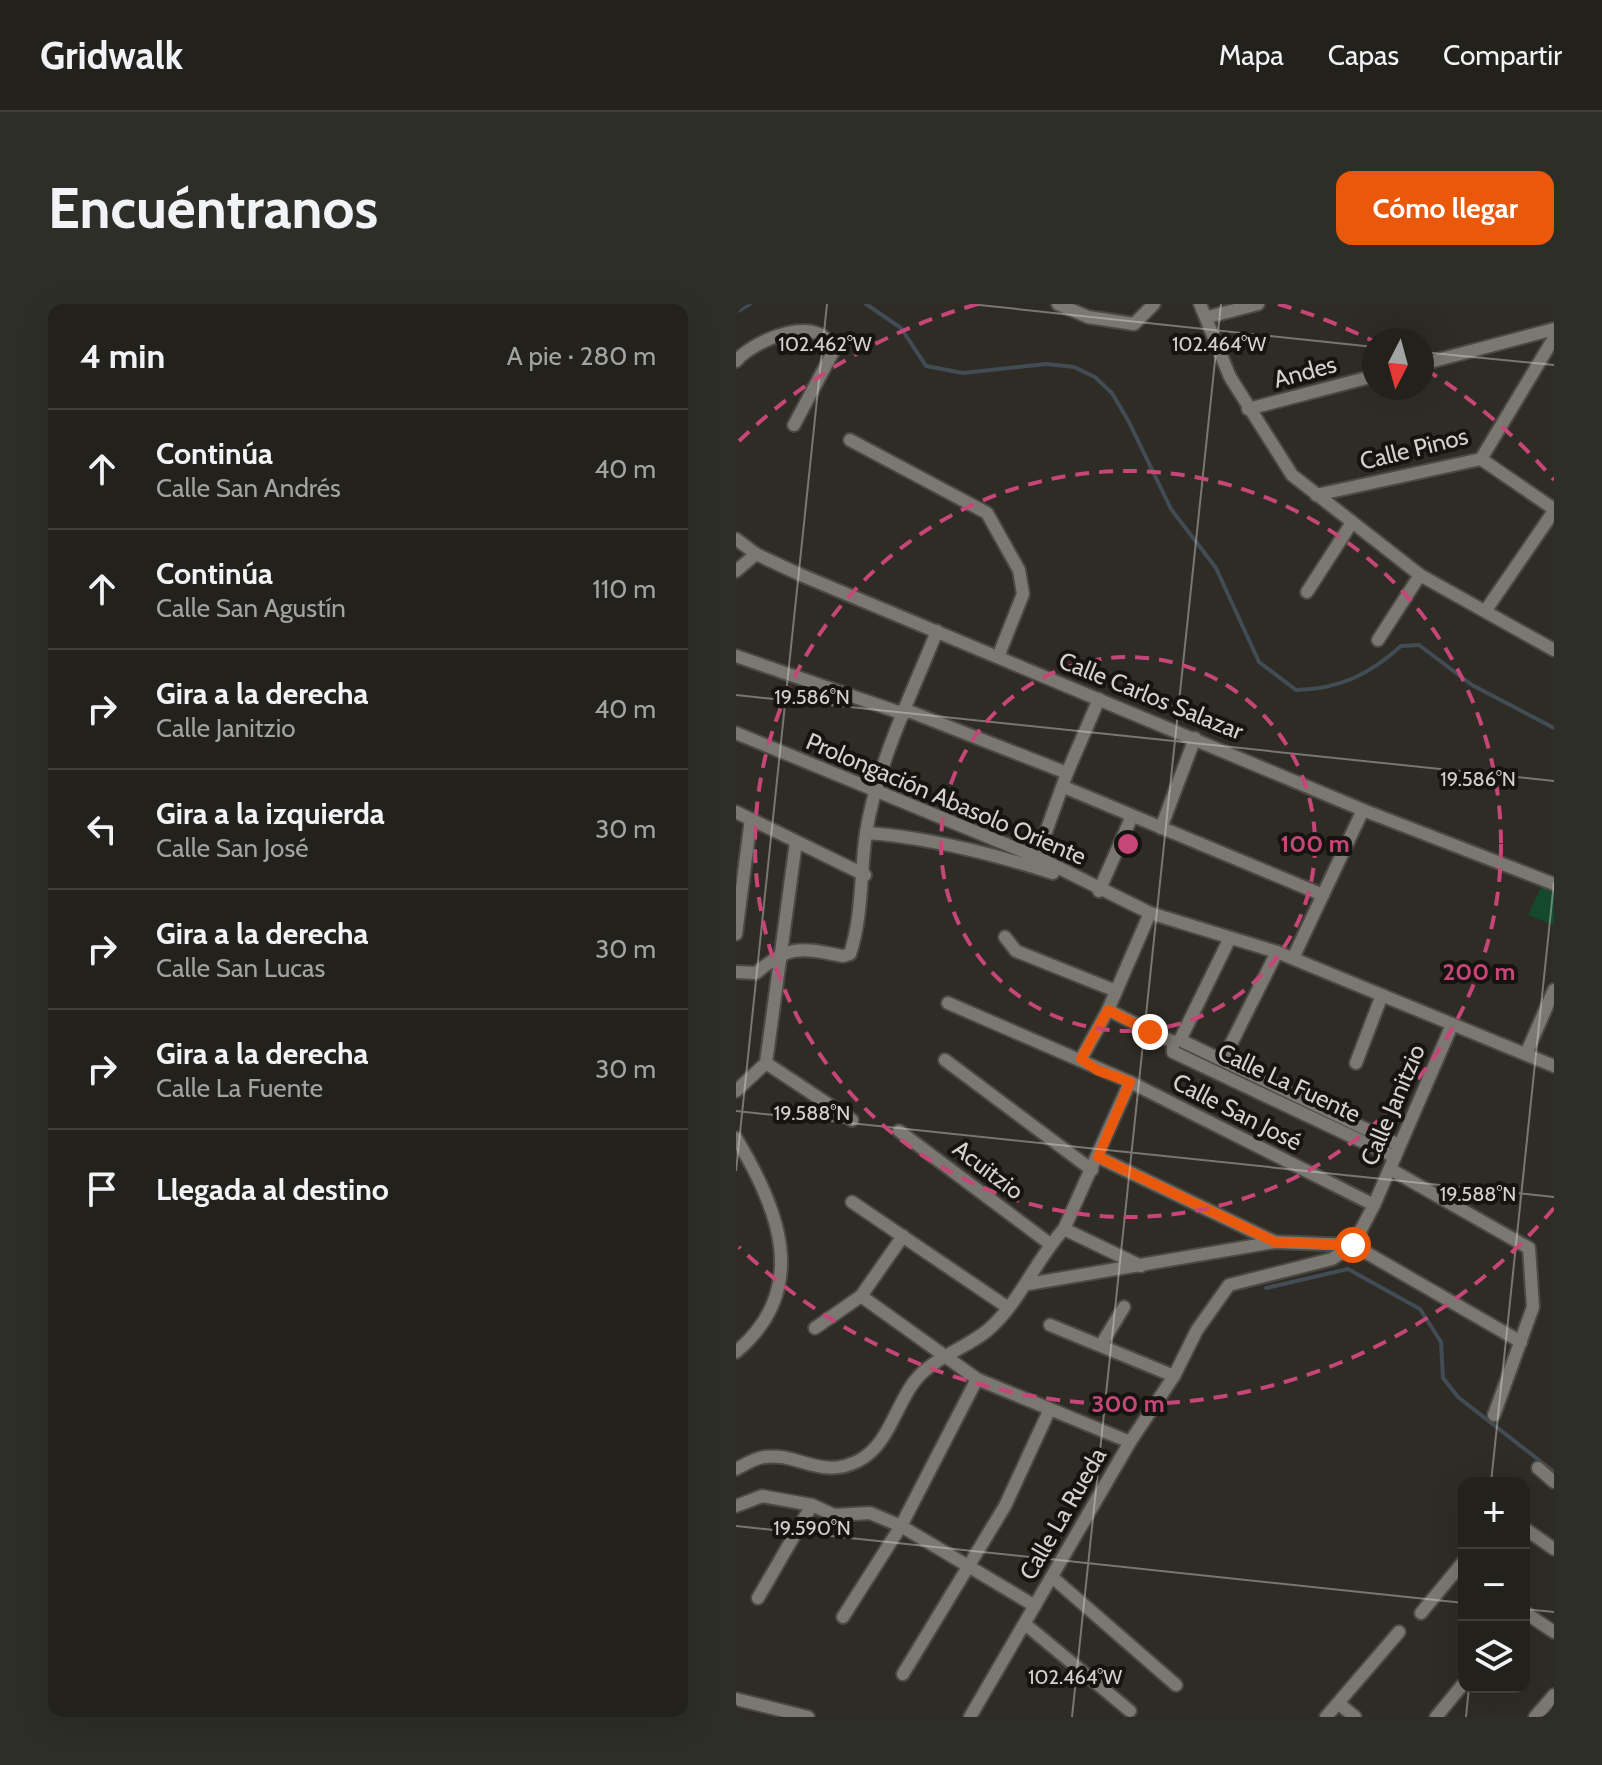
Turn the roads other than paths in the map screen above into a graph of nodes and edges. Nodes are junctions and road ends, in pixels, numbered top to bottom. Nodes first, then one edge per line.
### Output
1 (1058, 304) edge
2 (1095, 304) edge
3 (1154, 304) edge
4 (1200, 304) edge
5 (1258, 304) edge
6 (1088, 317) junction
7 (1208, 317) junction
8 (1554, 329) edge
9 (1554, 338) edge
10 (736, 361) edge
11 (1434, 361) edge
12 (1362, 379) edge
13 (1248, 409) junction
14 (794, 425) dead end
15 (850, 440) dead end
16 (1481, 459) junction
17 (1316, 495) junction
18 (1554, 510) edge
19 (1351, 524) junction
20 (736, 539) edge
21 (756, 554) junction
22 (736, 571) edge
23 (1420, 575) junction
24 (1307, 592) dead end
25 (1486, 610) junction
26 (937, 631) junction
27 (1378, 640) dead end
28 (1554, 650) edge
29 (736, 656) edge
30 (998, 657) junction
31 (1099, 699) junction
32 (905, 712) junction
33 (736, 733) edge
34 (1195, 738) junction
35 (1067, 773) junction
36 (1064, 787) junction
37 (878, 790) junction
38 (1363, 810) junction
39 (736, 812) edge
40 (1132, 816) junction
41 (751, 819) junction
42 (1161, 828) junction
43 (866, 833) junction
44 (796, 842) junction
45 (1037, 857) junction
46 (865, 875) junction
47 (1083, 882) junction
48 (1554, 884) edge
49 (1099, 891) junction
50 (1323, 895) junction
51 (1150, 913) junction
52 (736, 934) edge
53 (1005, 937) dead end
54 (1230, 938) junction
55 (1277, 952) junction
56 (779, 954) junction
57 (1293, 958) junction
58 (736, 972) edge
59 (1554, 990) edge
60 (1116, 991) junction
61 (1382, 995) junction
62 (948, 1003) dead end
63 (1108, 1010) junction
64 (1452, 1025) junction
65 (1177, 1041) junction
66 (1526, 1054) junction
67 (1081, 1059) junction
68 (945, 1060) dead end
69 (1223, 1060) junction
70 (766, 1063) junction
71 (1356, 1063) dead end
72 (1554, 1066) edge
73 (1130, 1082) junction
74 (1285, 1090) junction
75 (736, 1091) edge
76 (1279, 1102) junction
77 (852, 1120) dead end
78 (899, 1131) dead end
79 (736, 1138) edge
80 (1098, 1157) junction
81 (1395, 1157) junction
82 (1092, 1170) junction
83 (852, 1202) dead end
84 (1374, 1205) junction
85 (1064, 1229) junction
86 (903, 1236) junction
87 (1275, 1242) junction
88 (1050, 1244) junction
89 (1353, 1245) junction
90 (1141, 1266) junction
91 (1028, 1284) junction
92 (861, 1296) junction
93 (1007, 1307) junction
94 (1124, 1307) dead end
95 (1050, 1325) dead end
96 (815, 1328) dead end
97 (1521, 1342) junction
98 (1101, 1345) junction
99 (736, 1352) edge
100 (943, 1357) junction
101 (1174, 1376) junction
102 (977, 1379) junction
103 (1049, 1411) junction
104 (1494, 1415) dead end
105 (1130, 1442) junction
106 (1538, 1468) dead end
107 (736, 1469) edge
108 (1554, 1482) edge
109 (812, 1505) junction
110 (736, 1506) edge
111 (901, 1526) junction
112 (1530, 1532) edge
113 (1554, 1549) edge
114 (969, 1569) junction
115 (1458, 1572) edge
116 (1052, 1577) junction
117 (758, 1598) dead end
118 (1035, 1606) junction
119 (1421, 1613) dead end
120 (1530, 1616) edge
121 (843, 1617) dead end
122 (1025, 1624) junction
123 (1399, 1632) dead end
124 (1554, 1632) edge
125 (903, 1674) dead end
126 (1176, 1685) dead end
127 (1458, 1690) edge
128 (736, 1699) edge
129 (1552, 1701) edge
130 (1338, 1703) junction
131 (1130, 1711) dead end
132 (808, 1717) edge
133 (970, 1717) edge
134 (1326, 1717) edge
135 (1355, 1717) edge
136 (1436, 1717) edge
137 (1535, 1717) edge

1 - 6 street
2 - 6 street
3 - 6 street
4 - 7 street
5 - 7 street
7 - 13 street
8 - 11 street
9 - 16 street, Calle Pinos
10 - 14 street
12 - 13 street, Andes
13 - 17 street
15 - 30 street
16 - 17 street, Calle Pinos
16 - 18 street
17 - 19 street
18 - 25 street
19 - 23 street
19 - 24 street
20 - 21 street, Calle Carlos Salazar
21 - 22 street
21 - 26 street, Calle Carlos Salazar
23 - 25 street
23 - 27 street
25 - 28 street
26 - 30 street, Calle Carlos Salazar
26 - 32 street
29 - 32 street
30 - 31 street, Calle Carlos Salazar
31 - 34 street, Calle Carlos Salazar
31 - 35 street
32 - 35 street
32 - 37 street
33 - 37 street, Prolongación Abasolo Oriente
34 - 38 street, Calle Carlos Salazar
34 - 42 street
35 - 36 street
36 - 40 street
36 - 45 street
37 - 43 street
37 - 45 street, Prolongación Abasolo Oriente
38 - 48 street, Calle Carlos Salazar
38 - 50 street
39 - 41 street
40 - 42 street
40 - 49 street
41 - 44 street
41 - 52 street
42 - 50 street
43 - 46 street
43 - 47 street
44 - 46 street
44 - 56 street
45 - 47 street, Prolongación Abasolo Oriente
46 - 56 street
47 - 49 street, Prolongación Abasolo Oriente
49 - 51 street, Prolongación Abasolo Oriente
50 - 57 street
51 - 54 street, Prolongación Abasolo Oriente
51 - 60 street
53 - 60 street
54 - 55 street, Prolongación Abasolo Oriente
54 - 65 street
55 - 57 street, Prolongación Abasolo Oriente
55 - 69 street
56 - 58 street
56 - 70 street
57 - 61 street, Prolongación Abasolo Oriente
59 - 66 street
60 - 63 street
61 - 64 street, Prolongación Abasolo Oriente
61 - 71 street
62 - 67 street, Calle San José
63 - 65 street, Calle La Fuente
63 - 67 street
64 - 66 street, Prolongación Abasolo Oriente
64 - 81 street, Calle Janitzio
65 - 69 street, Calle La Fuente
65 - 76 street, Calle La Fuente
66 - 72 street, Prolongación Abasolo Oriente
67 - 73 street, Calle San José
68 - 82 street
69 - 74 street, Calle La Fuente
70 - 75 street
70 - 77 street
73 - 80 street
73 - 84 street, Calle San José
74 - 76 street
74 - 81 street, Calle La Fuente
76 - 81 street, Calle La Fuente
78 - 88 street, Acuitzio
79 - 99 street
80 - 82 street
80 - 87 street
81 - 84 street, Calle Janitzio
81 - 97 street
82 - 85 street
83 - 86 street
84 - 89 street, Calle Janitzio
85 - 88 street
85 - 90 street
86 - 92 street
86 - 93 street
87 - 89 street
87 - 90 street
88 - 91 street
89 - 97 street
89 - 101 street, Calle La Rueda
90 - 91 street
91 - 93 street
92 - 96 street
92 - 100 street
93 - 100 street
94 - 98 street
95 - 98 street
97 - 104 street
98 - 101 street
100 - 102 street
100 - 107 street
101 - 105 street, Calle La Rueda
102 - 103 street
102 - 111 street
103 - 105 street
103 - 114 street
105 - 116 street, Calle La Rueda
106 - 108 street
109 - 110 street
109 - 111 street
109 - 117 street
111 - 114 street
111 - 121 street
112 - 113 street
114 - 118 street
114 - 125 street
115 - 119 street
116 - 118 street, Calle La Rueda
116 - 126 street
118 - 122 street, Calle La Rueda
120 - 124 street
122 - 131 street
122 - 133 street, Calle La Rueda
123 - 130 street
127 - 136 street
128 - 132 street
129 - 137 street
130 - 134 street
130 - 135 street

